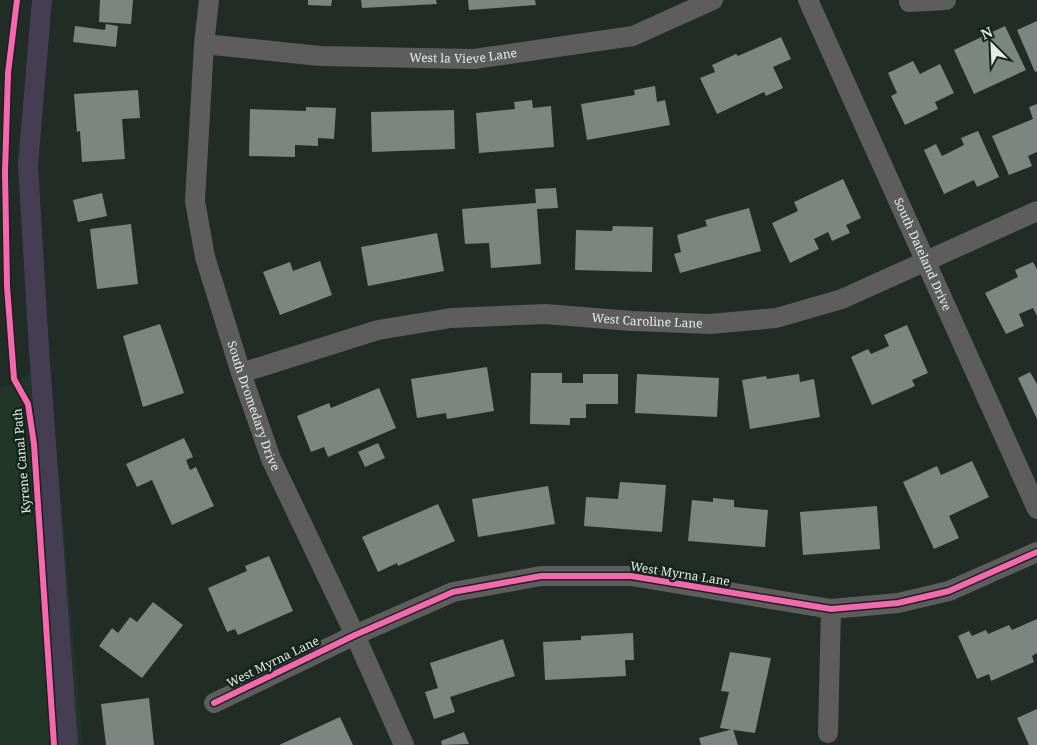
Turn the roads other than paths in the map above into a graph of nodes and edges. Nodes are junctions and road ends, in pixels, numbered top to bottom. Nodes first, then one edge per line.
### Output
1 (209, 0) edge
2 (713, 0) edge
3 (808, 0) edge
4 (946, 0) edge
5 (909, 2) dead end
6 (204, 44) junction
7 (1037, 210) edge
8 (925, 261) junction
9 (241, 373) junction
10 (1037, 509) edge
11 (1037, 552) edge
12 (832, 609) junction
13 (355, 636) junction
14 (214, 703) dead end
15 (828, 733) dead end
16 (404, 745) edge

1 - 6 street, South Dromedary Drive
2 - 6 street, West la Vieve Lane
3 - 8 street, South Dateland Drive
4 - 5 street
6 - 9 street, South Dromedary Drive
7 - 8 street, West Caroline Lane
8 - 9 street, West Caroline Lane
8 - 10 street, South Dateland Drive
9 - 13 street, South Dromedary Drive
11 - 12 street, West Myrna Lane
12 - 13 street, West Myrna Lane
12 - 15 street
13 - 14 street, West Myrna Lane
13 - 16 street, South Dromedary Drive

